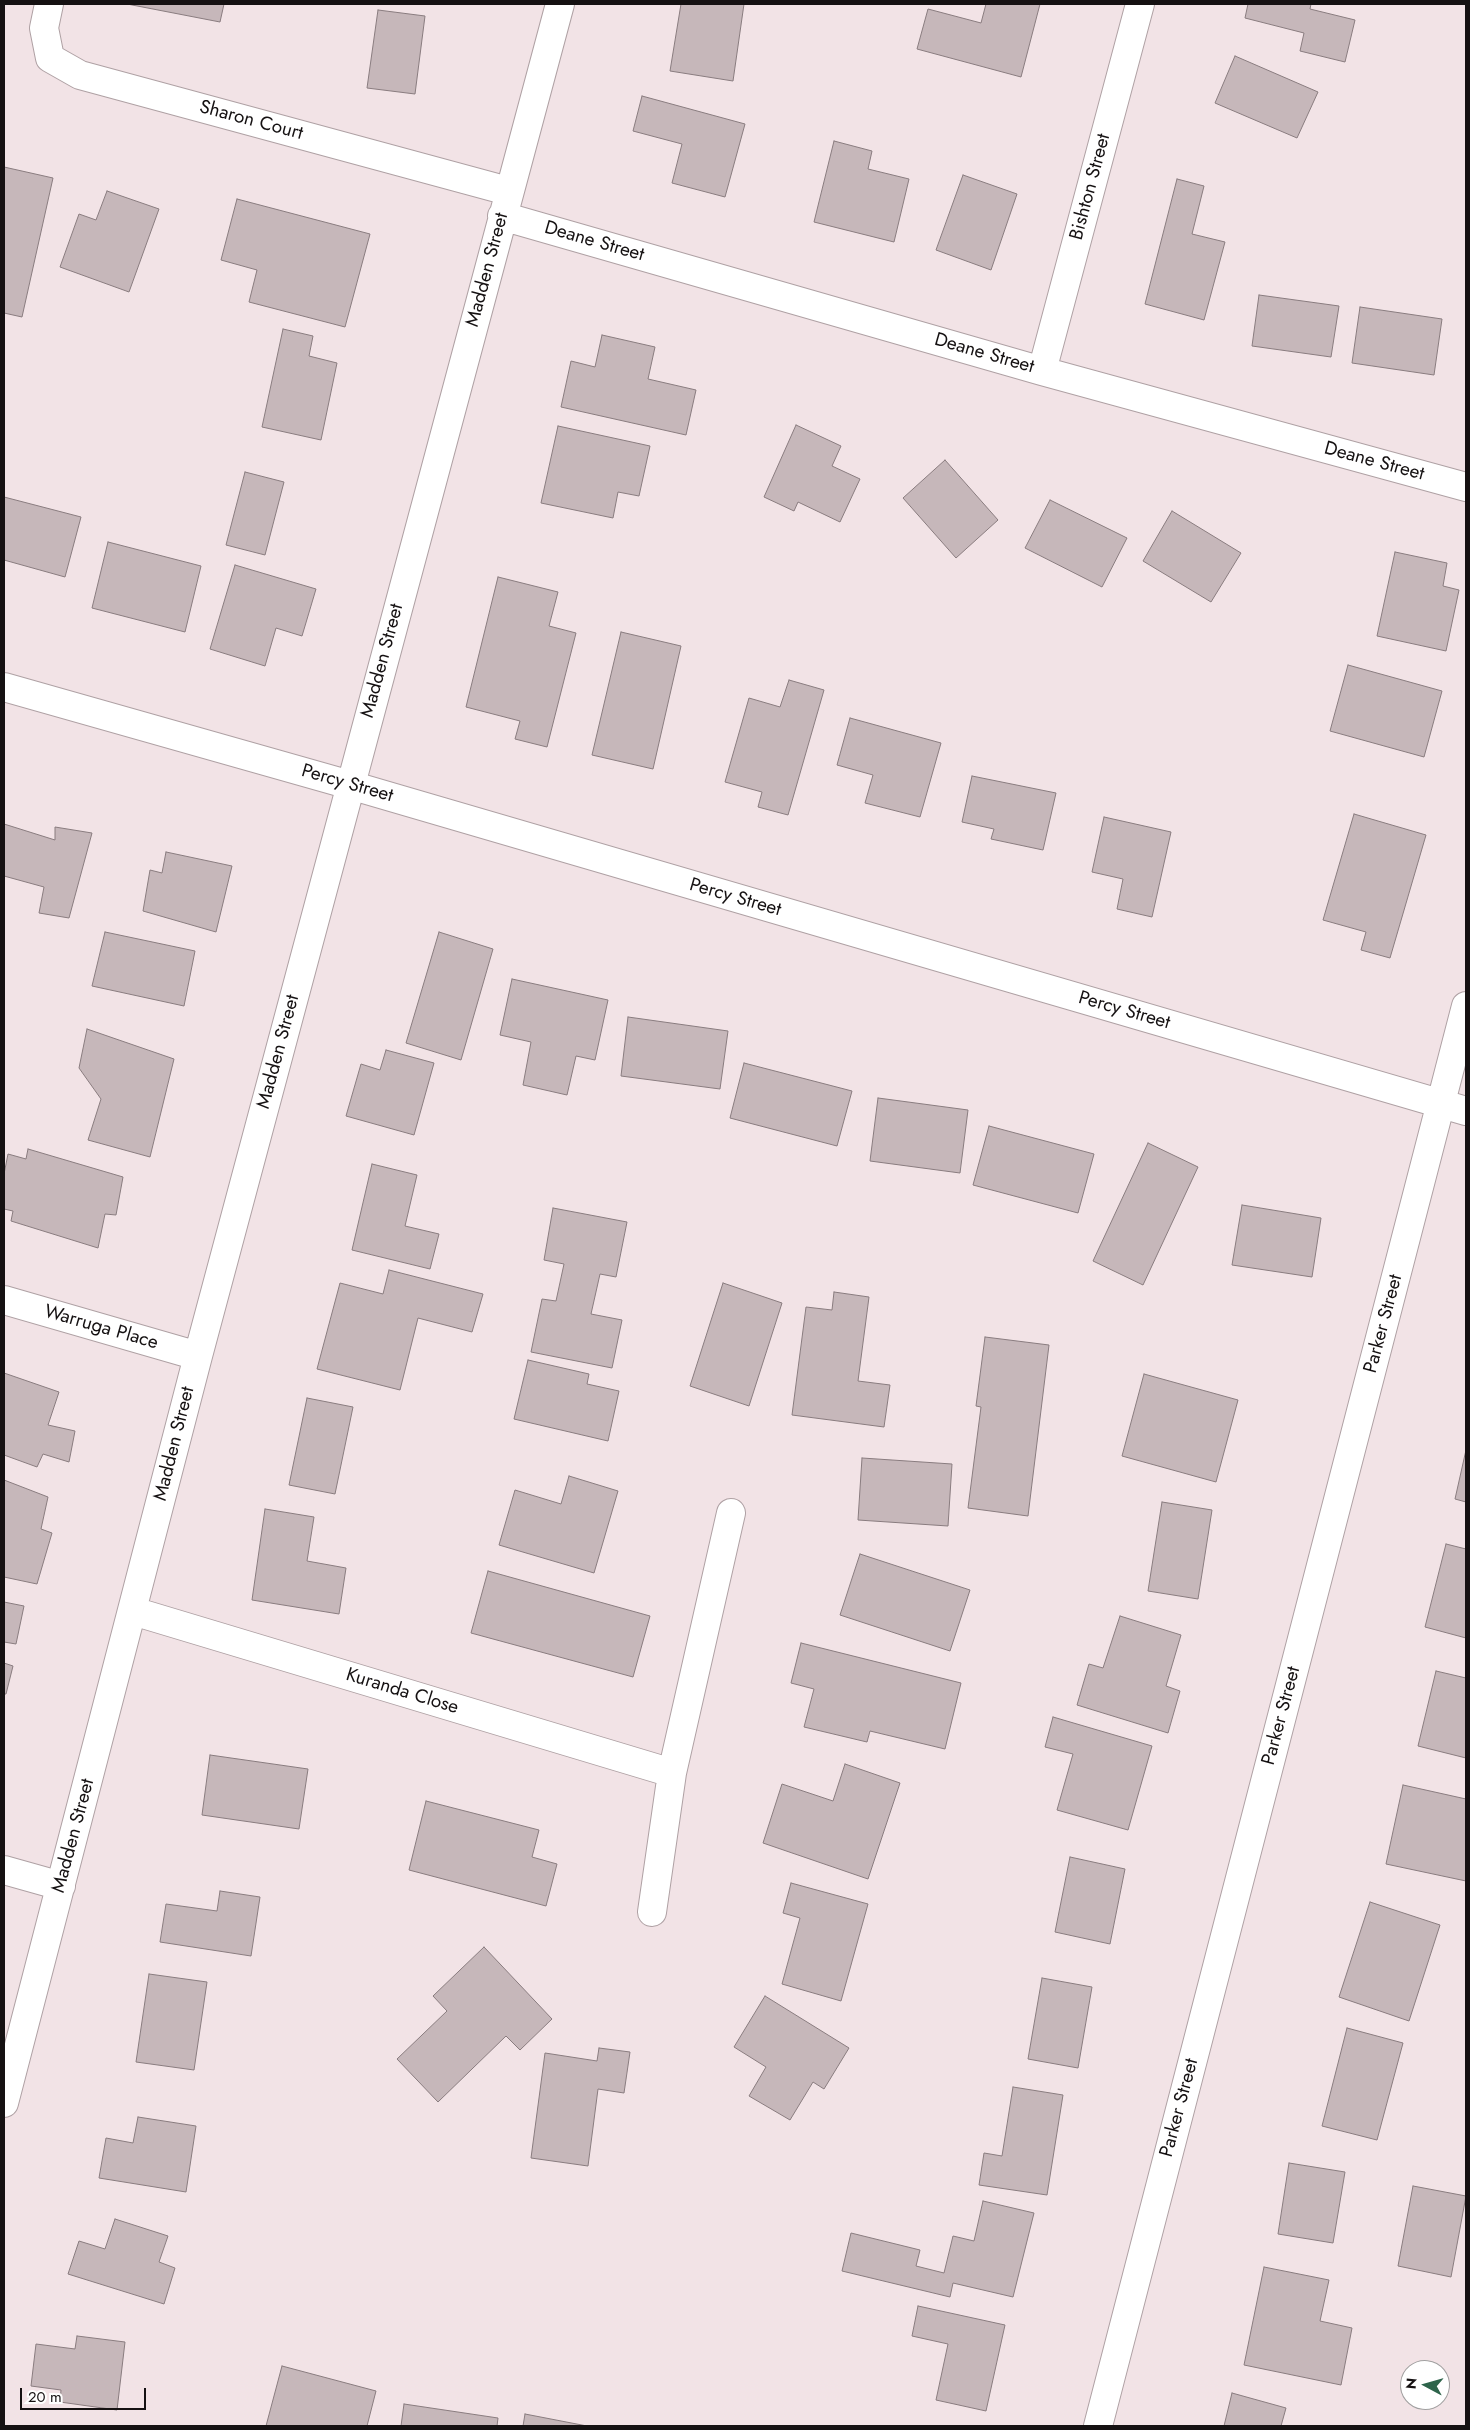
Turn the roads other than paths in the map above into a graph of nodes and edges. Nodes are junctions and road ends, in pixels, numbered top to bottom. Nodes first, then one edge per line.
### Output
1 (49, 4) edge
2 (560, 4) edge
3 (1140, 4) edge
4 (505, 204) junction
5 (1042, 371) junction
6 (1466, 487) edge
7 (4, 687) edge
8 (350, 785) junction
9 (1466, 1006) edge
10 (1454, 1107) edge
11 (4, 1300) edge
12 (198, 1356) junction
13 (731, 1513) dead end
14 (133, 1611) junction
15 (672, 1773) junction
16 (4, 1870) edge
17 (61, 1886) junction
18 (652, 1912) dead end
19 (4, 2103) edge
20 (1098, 2426) edge

1 - 4 street, Sharon Court
2 - 4 street, Madden Street
3 - 5 street, Bishton Street
4 - 5 street, Deane Street
4 - 8 street, Madden Street
5 - 6 street, Deane Street
7 - 8 street, Percy Street
8 - 10 street, Percy Street
8 - 12 street, Madden Street
9 - 10 street, Parker Street
10 - 20 street, Parker Street
11 - 12 street, Warruga Place
12 - 14 street, Madden Street
13 - 15 street
14 - 15 street, Kuranda Close
14 - 17 street, Madden Street
15 - 18 street
16 - 17 street
17 - 19 street, Madden Street

